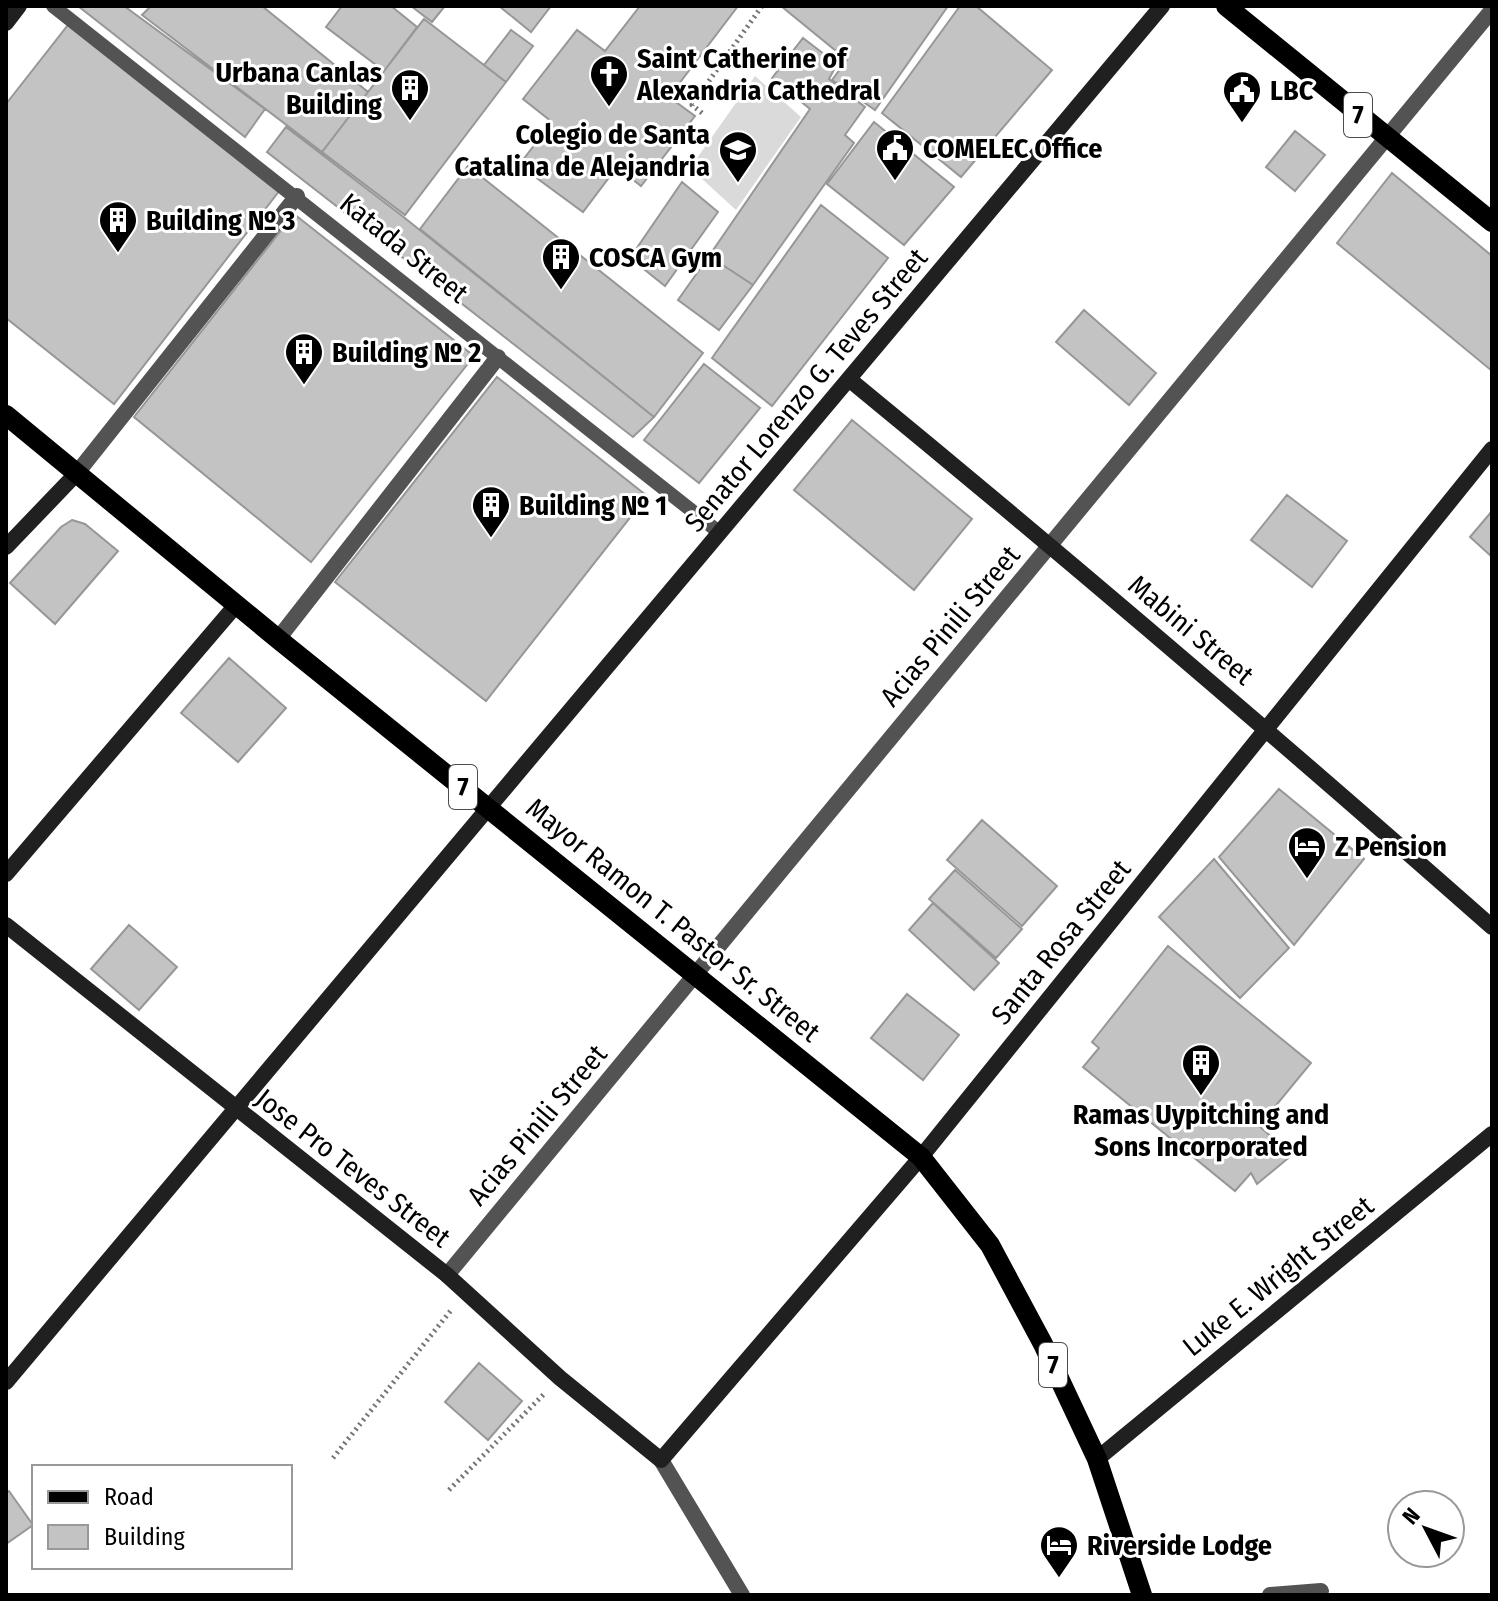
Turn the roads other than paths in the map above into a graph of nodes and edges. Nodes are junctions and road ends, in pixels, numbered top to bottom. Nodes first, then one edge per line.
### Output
1 (19, 6) edge
2 (53, 6) edge
3 (1162, 6) edge
4 (1226, 6) edge
5 (1492, 10) edge
6 (6, 23) edge
7 (1386, 137) junction
8 (297, 196) junction
9 (1492, 222) edge
10 (498, 357) junction
11 (850, 380) junction
12 (6, 415) edge
13 (1492, 449) edge
14 (77, 473) junction
15 (720, 533) junction
16 (1051, 545) junction
17 (6, 547) edge
18 (237, 604) junction
19 (278, 639) junction
20 (1267, 729) junction
21 (488, 807) junction
22 (6, 874) edge
23 (6, 925) edge
24 (1492, 927) edge
25 (696, 974) junction
26 (235, 1109) junction
27 (1492, 1134) edge
28 (921, 1157) junction
29 (447, 1275) junction
30 (6, 1382) edge
31 (1097, 1459) junction
32 (661, 1460) junction
33 (1321, 1591) dead end
34 (742, 1595) edge
35 (1142, 1595) edge
36 (1270, 1595) edge

1 - 6 street
2 - 8 lane, Katada Street
3 - 11 street, Senator Lorenzo G. Teves Street
4 - 7 main road, 7
5 - 7 street, Acias Pinili Street
7 - 9 main road, 7
7 - 16 street, Acias Pinili Street
8 - 10 lane, Katada Street
8 - 14 street
10 - 15 lane, Katada Street
10 - 19 street
11 - 15 street, Senator Lorenzo G. Teves Street
11 - 16 street, Mabini Street
12 - 14 main road, Mayor Ramon T. Pastor Sr. Street / 7
13 - 20 street, Santa Rosa Street
14 - 17 street
14 - 18 main road, Mayor Ramon T. Pastor Sr. Street / 7
15 - 21 street, Senator Lorenzo G. Teves Street
16 - 20 street, Mabini Street
16 - 25 street, Acias Pinili Street
18 - 19 main road, Mayor Ramon T. Pastor Sr. Street / 7
18 - 22 street
19 - 21 main road, Mayor Ramon T. Pastor Sr. Street / 7
20 - 24 street, Mabini Street
20 - 28 street, Santa Rosa Street
21 - 25 main road, Mayor Ramon T. Pastor Sr. Street / 7
21 - 26 street, Senator Lorenzo G. Teves Street
23 - 26 street, Jose Pro Teves Street
25 - 28 main road, Mayor Ramon T. Pastor Sr. Street / 7
25 - 29 street, Acias Pinili Street
26 - 29 street, Jose Pro Teves Street
26 - 30 street, Senator Lorenzo G. Teves Street
27 - 31 street, Luke E. Wright Street
28 - 31 main road, Mayor Ramon T. Pastor Sr. Street / 7
28 - 32 street, Santa Rosa Street
29 - 32 street, Jose Pro Teves Street
31 - 35 main road, Mayor Ramon T. Pastor Sr. Street / 7
32 - 34 street
33 - 36 street

